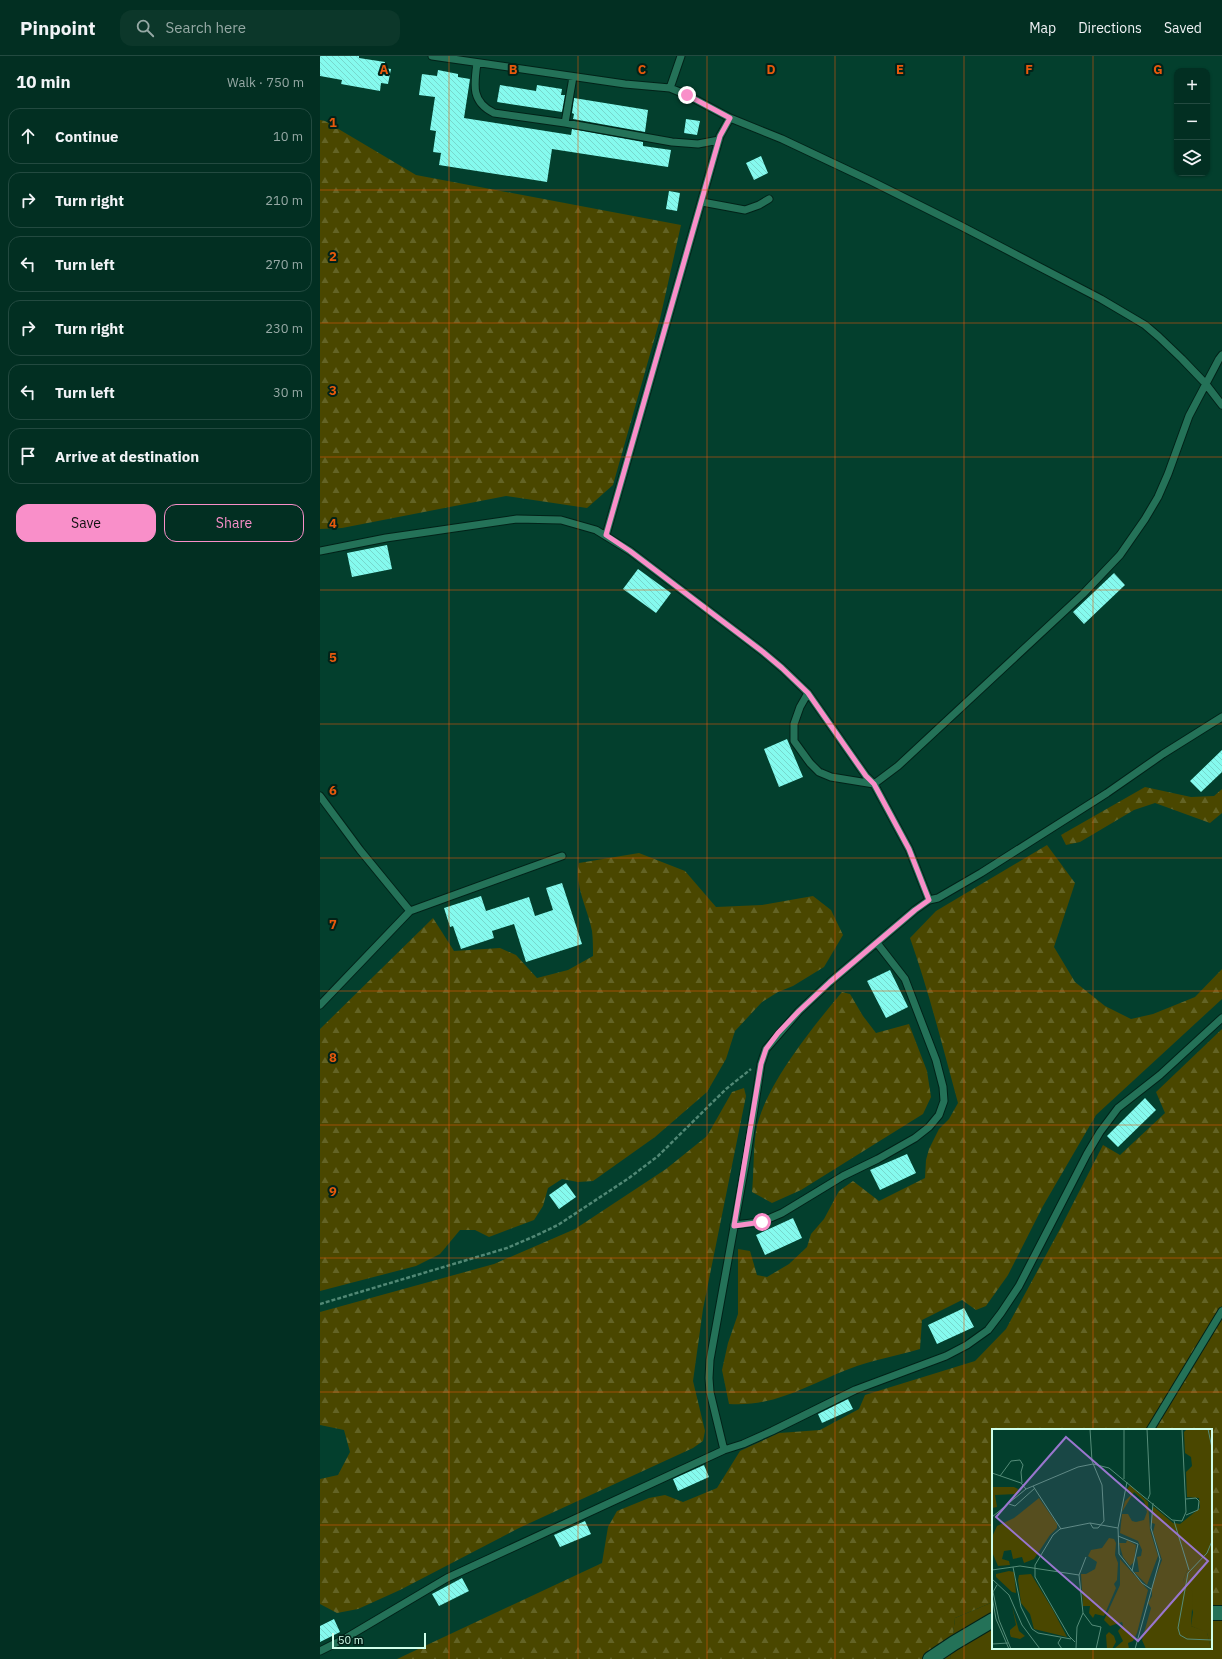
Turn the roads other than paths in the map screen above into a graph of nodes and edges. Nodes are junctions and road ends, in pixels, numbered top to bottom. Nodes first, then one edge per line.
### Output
1 (432, 56) edge
2 (681, 56) edge
3 (477, 63) junction
4 (573, 77) junction
5 (670, 88) junction
6 (730, 118) junction
7 (565, 123) junction
8 (719, 140) junction
9 (770, 199) dead end
10 (702, 202) junction
11 (1222, 355) edge
12 (1205, 383) junction
13 (1222, 405) edge
14 (606, 535) junction
15 (320, 551) edge
16 (808, 693) junction
17 (1222, 717) edge
18 (874, 784) junction
19 (320, 796) edge
20 (562, 856) dead end
21 (929, 900) junction
22 (410, 911) junction
23 (877, 943) junction
24 (320, 1005) edge
25 (1222, 1018) edge
26 (734, 1226) junction
27 (1222, 1311) edge
28 (1151, 1429) edge
29 (724, 1450) junction
30 (992, 1621) edge
31 (320, 1651) edge
32 (930, 1659) edge

1 - 3 lane
2 - 5 lane
3 - 4 lane
3 - 7 lane
4 - 5 lane
4 - 7 lane
5 - 6 lane
6 - 8 lane
6 - 12 lane
7 - 8 lane
8 - 10 lane
9 - 10 lane
10 - 14 lane
11 - 12 lane
12 - 13 lane
12 - 18 lane
14 - 15 lane
14 - 16 lane
16 - 18 lane
16 - 18 lane
17 - 21 lane
18 - 21 lane
19 - 22 lane
20 - 22 lane
21 - 23 lane
22 - 24 lane
23 - 26 lane
23 - 26 lane
25 - 29 lane
26 - 29 lane
27 - 28 lane
29 - 31 lane
30 - 32 street

